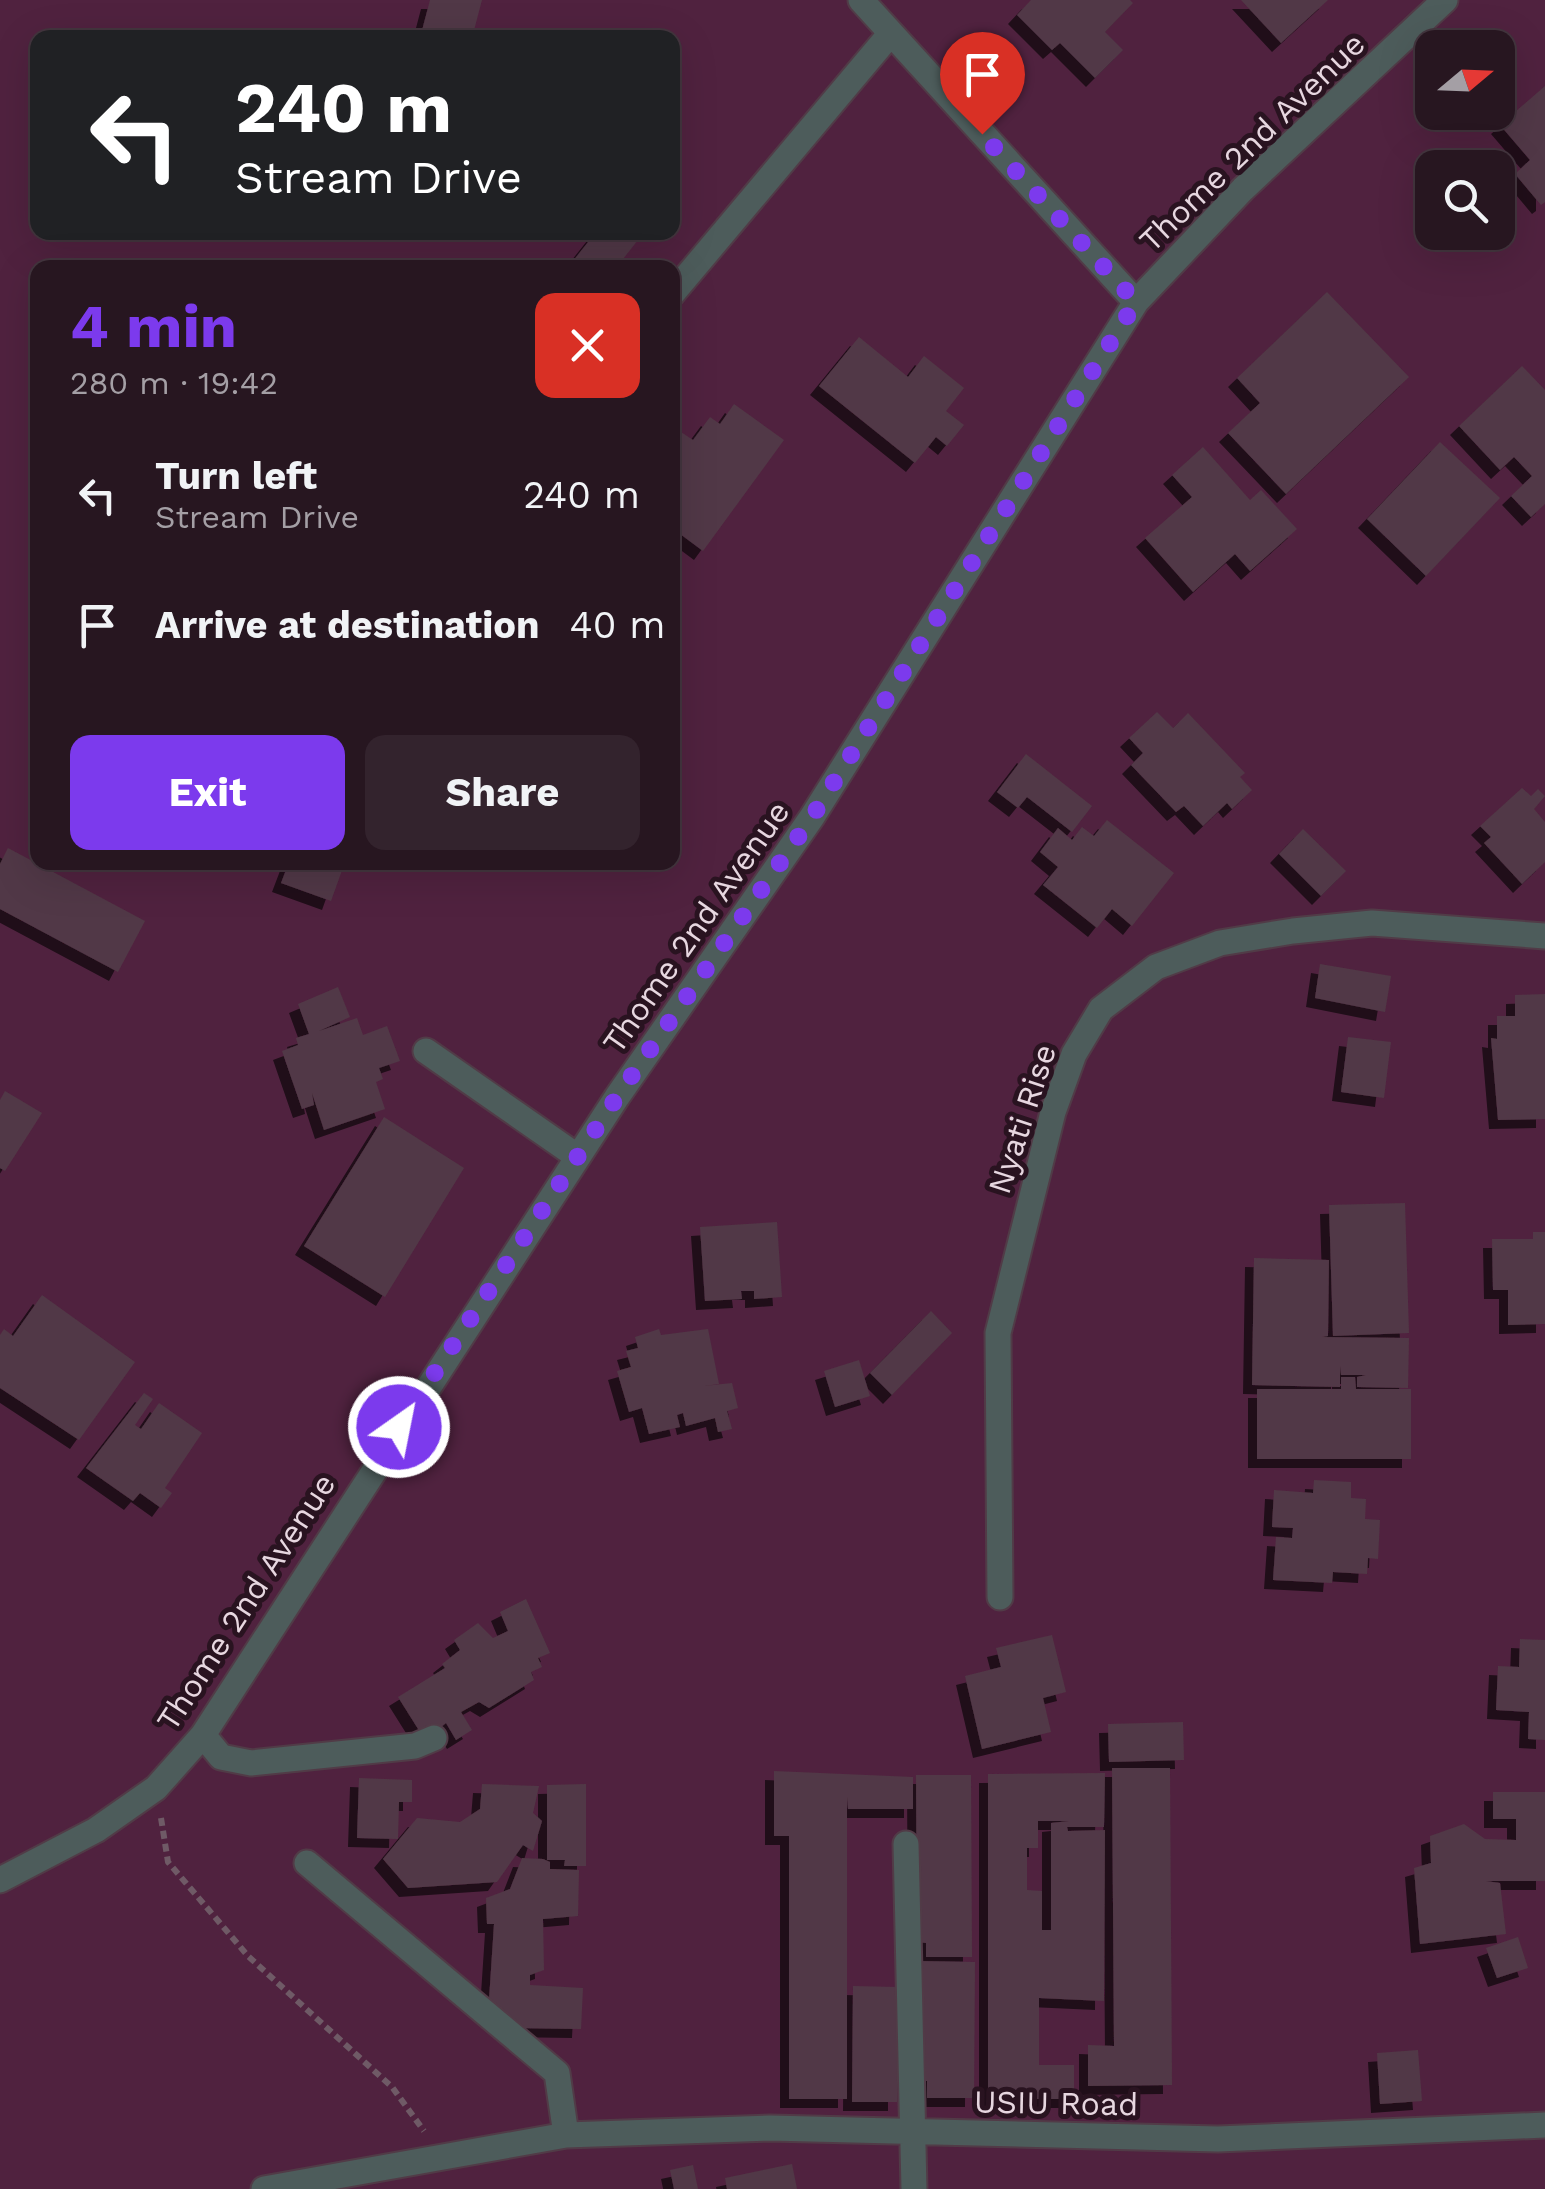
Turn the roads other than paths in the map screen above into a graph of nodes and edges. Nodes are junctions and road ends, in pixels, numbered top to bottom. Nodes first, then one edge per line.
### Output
1 (861, 0) edge
2 (1446, 0) edge
3 (892, 33) junction
4 (680, 285) edge
5 (1136, 302) junction
6 (1545, 936) edge
7 (426, 1051) dead end
8 (578, 1157) junction
9 (1000, 1597) dead end
10 (203, 1735) junction
11 (434, 1738) dead end
12 (906, 1844) dead end
13 (307, 1863) dead end
14 (0, 1880) edge
15 (1545, 2125) edge
16 (914, 2132) junction
17 (566, 2135) junction
18 (264, 2189) edge
19 (914, 2189) edge

1 - 3 street
2 - 5 street, Thome 2nd Avenue
3 - 4 street
3 - 5 street
5 - 8 street, Thome 2nd Avenue
6 - 9 street, Nyati Rise
7 - 8 street
8 - 10 street, Thome 2nd Avenue
10 - 11 street
10 - 14 street, Thome 2nd Avenue
12 - 16 street
13 - 17 street
15 - 16 street, USIU Road
16 - 17 street, USIU Road
16 - 19 street
17 - 18 street, USIU Road

